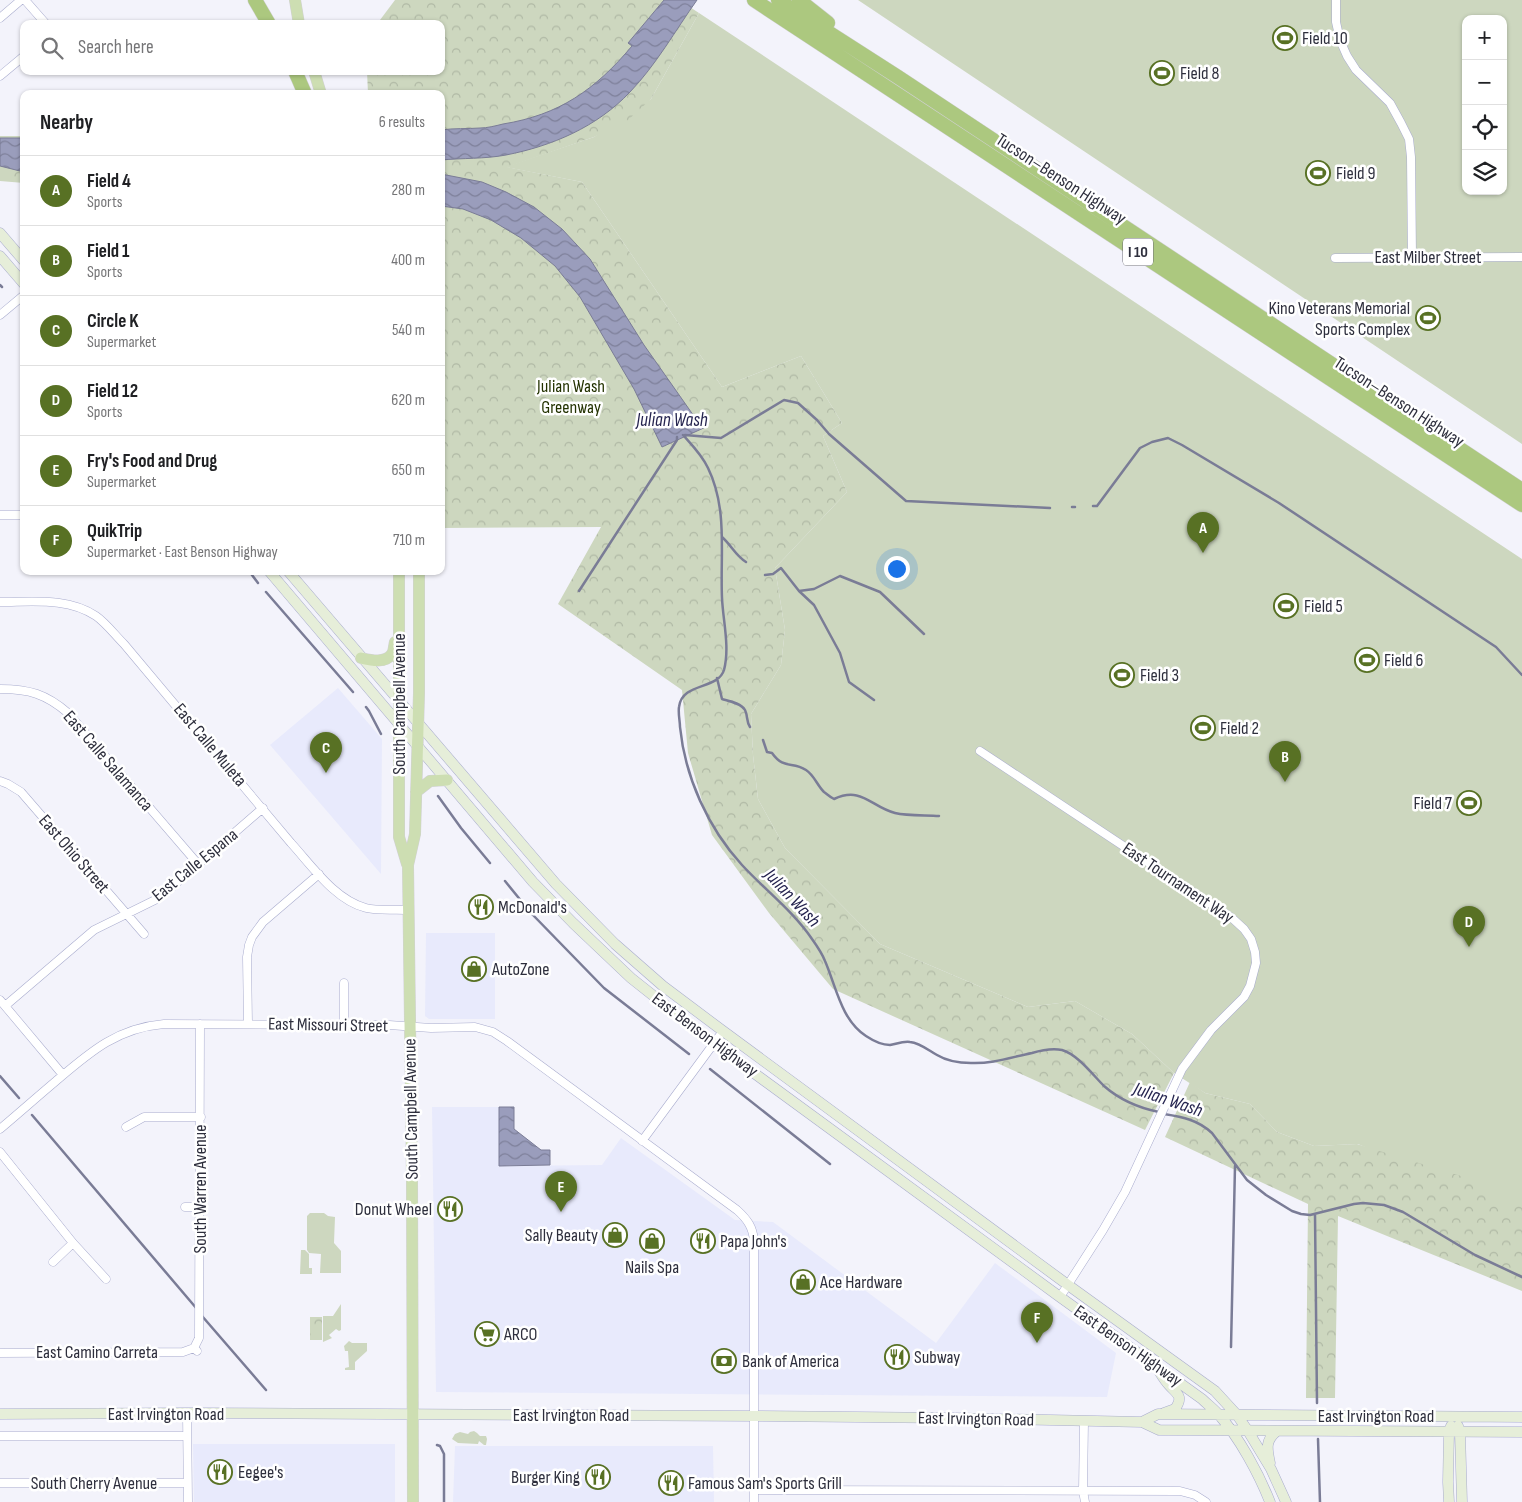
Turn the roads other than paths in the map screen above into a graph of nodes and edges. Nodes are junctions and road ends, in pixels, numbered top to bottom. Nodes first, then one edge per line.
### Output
1 (21, 0) edge
2 (25, 0) edge
3 (255, 0) edge
4 (295, 0) edge
5 (301, 0) edge
6 (754, 0) edge
7 (778, 0) edge
8 (799, 0) edge
9 (1336, 0) edge
10 (0, 18) edge
11 (42, 20) edge
12 (267, 20) edge
13 (298, 20) edge
14 (304, 20) edge
15 (20, 59) edge
16 (297, 75) edge
17 (310, 75) edge
18 (315, 75) edge
19 (0, 76) edge
20 (898, 77) junction
21 (303, 90) edge
22 (316, 90) edge
23 (320, 90) edge
24 (0, 234) edge
25 (0, 256) edge
26 (20, 256) edge
27 (1412, 257) junction
28 (1522, 257) edge
29 (1335, 258) dead end
30 (20, 279) edge
31 (20, 298) edge
32 (0, 315) edge
33 (1522, 490) edge
34 (1522, 505) edge
35 (0, 515) edge
36 (20, 515) edge
37 (272, 575) edge
38 (291, 575) edge
39 (399, 575) edge
40 (419, 575) edge
41 (0, 602) edge
42 (399, 631) junction
43 (361, 658) junction
44 (0, 688) edge
45 (399, 702) junction
46 (418, 724) junction
47 (399, 725) junction
48 (417, 745) junction
49 (980, 750) dead end
50 (447, 780) junction
51 (0, 781) edge
52 (416, 792) junction
53 (263, 808) junction
54 (198, 864) junction
55 (408, 866) junction
56 (319, 874) junction
57 (408, 910) junction
58 (126, 914) junction
59 (144, 934) dead end
60 (344, 983) dead end
61 (2, 1003) edge
62 (200, 1024) junction
63 (248, 1024) junction
64 (344, 1025) junction
65 (411, 1027) junction
66 (723, 1031) junction
67 (713, 1043) junction
68 (63, 1075) junction
69 (201, 1118) junction
70 (126, 1127) dead end
71 (0, 1129) edge
72 (642, 1141) junction
73 (0, 1152) edge
74 (923, 1178) junction
75 (914, 1190) junction
76 (186, 1207) dead end
77 (200, 1207) junction
78 (73, 1243) junction
79 (53, 1262) dead end
80 (106, 1279) dead end
81 (1068, 1285) junction
82 (1060, 1297) junction
83 (196, 1349) joint
84 (0, 1353) edge
85 (1154, 1364) junction
86 (187, 1413) junction
87 (0, 1414) edge
88 (413, 1414) junction
89 (1158, 1414) junction
90 (1219, 1415) junction
91 (1237, 1415) junction
92 (753, 1416) junction
93 (1455, 1416) junction
94 (1522, 1417) edge
95 (1084, 1421) junction
96 (1142, 1422) junction
97 (1231, 1430) junction
98 (1248, 1431) junction
99 (1277, 1431) junction
100 (1449, 1432) junction
101 (1460, 1432) junction
102 (1522, 1432) edge
103 (0, 1436) edge
104 (188, 1436) junction
105 (1271, 1469) junction
106 (0, 1483) edge
107 (187, 1483) junction
108 (754, 1490) junction
109 (1083, 1491) junction
110 (188, 1502) edge
111 (413, 1502) edge
112 (754, 1502) edge
113 (1085, 1502) edge
114 (1206, 1502) edge
115 (1270, 1502) edge
116 (1286, 1502) edge
117 (1449, 1502) edge
118 (1462, 1502) edge

1 - 10 street
2 - 11 street
3 - 12 highway
4 - 13 main road
5 - 14 main road
6 - 34 highway, Tucson–Benson Highway / I 10
7 - 20 highway, Tucson–Benson Highway / I 10
8 - 20 highway
9 - 27 street
15 - 19 street
16 - 21 highway
17 - 22 main road
18 - 23 main road
20 - 33 highway, Tucson–Benson Highway / I 10
24 - 26 main road
25 - 30 main road
27 - 28 street, East Milber Street
27 - 29 street, East Milber Street
31 - 32 street
35 - 36 street
37 - 47 main road, East Benson Highway
38 - 43 main road, East Benson Highway
39 - 42 main road, South Campbell Avenue
40 - 46 main road, South Campbell Avenue
41 - 53 street, East Calle Muleta
42 - 43 main road
42 - 45 main road, South Campbell Avenue
43 - 45 main road, East Benson Highway
44 - 54 street, East Calle Salamanca
45 - 46 main road, East Benson Highway
45 - 47 main road, South Campbell Avenue
46 - 48 main road, South Campbell Avenue
46 - 66 main road, East Benson Highway
47 - 48 main road, East Benson Highway
47 - 55 main road, South Campbell Avenue
48 - 50 main road, East Benson Highway
48 - 52 main road, South Campbell Avenue
49 - 81 street, East Tournament Way
50 - 52 main road
50 - 67 main road, East Benson Highway
51 - 58 street, East Ohio Street
52 - 55 main road, South Campbell Avenue
53 - 54 street, East Calle Espana
53 - 56 street, East Calle Muleta
54 - 58 street, East Calle Espana
55 - 57 main road, South Campbell Avenue
56 - 57 street, East Calle Muleta
56 - 63 street
57 - 65 main road, South Campbell Avenue
58 - 59 street, East Ohio Street
58 - 61 street, East Calle Espana
60 - 64 street
61 - 68 street
62 - 63 street, East Missouri Street
62 - 68 street, East Missouri Street
62 - 69 street, South Warren Avenue
63 - 64 street, East Missouri Street
64 - 65 street, East Missouri Street
65 - 72 street, East Missouri Street
65 - 88 main road, South Campbell Avenue
66 - 67 street
66 - 74 main road, East Benson Highway
67 - 72 street
67 - 75 main road, East Benson Highway
68 - 71 street
69 - 70 street
69 - 77 street, South Warren Avenue
72 - 92 street, East Missouri Street
73 - 78 street
74 - 75 main road
74 - 81 main road, East Benson Highway
75 - 82 main road, East Benson Highway
76 - 77 street
77 - 83 street, South Warren Avenue
78 - 79 street
78 - 80 street
81 - 82 street, East Tournament Way
81 - 91 main road, East Benson Highway
82 - 85 main road, East Benson Highway
83 - 84 street, East Camino Carreta
85 - 89 main road
85 - 90 main road, East Benson Highway
86 - 87 main road, East Irvington Road
86 - 88 main road, East Irvington Road
86 - 104 street
88 - 92 main road, East Irvington Road
88 - 111 main road, South Campbell Avenue
89 - 90 main road, East Irvington Road
89 - 96 main road, East Irvington Road
90 - 91 main road, East Irvington Road
90 - 97 main road, East Benson Highway
91 - 93 main road, East Irvington Road
91 - 98 main road, East Benson Highway
92 - 95 main road, East Irvington Road
92 - 108 street
93 - 94 main road, East Irvington Road
93 - 100 main road
93 - 101 main road
95 - 96 main road, East Irvington Road
95 - 109 street
96 - 97 main road, East Irvington Road
97 - 98 main road, East Irvington Road
97 - 115 main road, East Benson Highway
98 - 99 main road, East Irvington Road
98 - 105 main road, East Benson Highway
99 - 100 main road, East Irvington Road
99 - 105 main road
100 - 101 main road, East Irvington Road
100 - 117 main road
101 - 102 main road, East Irvington Road
101 - 118 main road
103 - 104 street, East Irvington Road
104 - 107 street
105 - 116 main road
106 - 107 street, South Cherry Avenue
107 - 110 street
108 - 109 street
108 - 112 street
109 - 113 street
109 - 114 street

